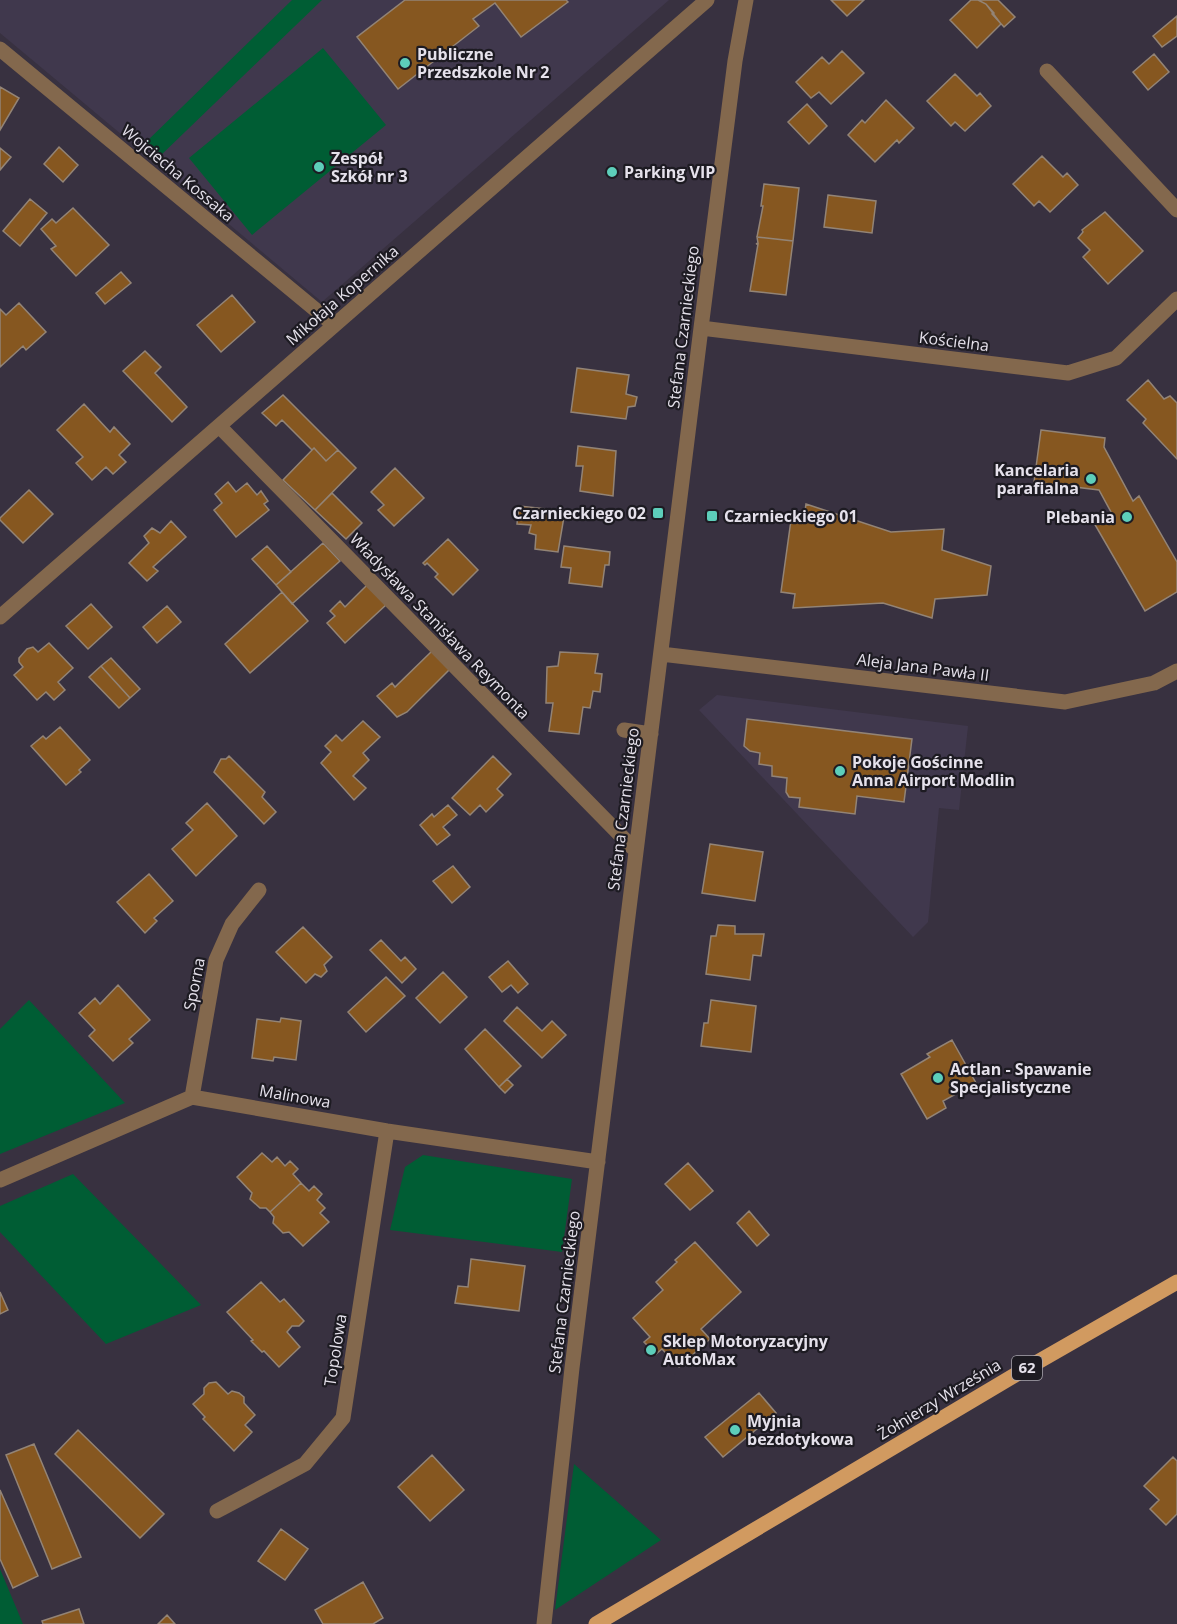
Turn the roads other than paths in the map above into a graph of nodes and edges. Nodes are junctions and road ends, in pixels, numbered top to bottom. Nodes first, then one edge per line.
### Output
1 (707, 0) edge
2 (746, 0) edge
3 (0, 49) edge
4 (1047, 71) dead end
5 (1177, 210) edge
6 (1177, 299) edge
7 (334, 325) junction
8 (701, 328) junction
9 (219, 426) junction
10 (0, 617) edge
11 (661, 654) junction
12 (1177, 671) edge
13 (624, 730) dead end
14 (651, 734) junction
15 (636, 851) junction
16 (259, 890) dead end
17 (192, 1097) junction
18 (387, 1131) junction
19 (598, 1162) junction
20 (0, 1180) edge
21 (1177, 1282) edge
22 (217, 1510) dead end
23 (544, 1624) edge
24 (596, 1624) edge

1 - 7 street, Mikołaja Kopernika
2 - 8 street, Stefana Czarnieckiego
3 - 7 street, Wojciecha Kossaka
4 - 5 street
6 - 8 street, Kościelna
7 - 9 street, Mikołaja Kopernika
8 - 11 street, Stefana Czarnieckiego
9 - 10 street, Mikołaja Kopernika
9 - 15 street, Władysława Stanisława Reymonta
11 - 12 street, Aleja Jana Pawła II
11 - 14 street, Stefana Czarnieckiego
13 - 14 street
14 - 15 street, Stefana Czarnieckiego
15 - 19 street, Stefana Czarnieckiego
16 - 17 street, Sporna
17 - 18 street, Malinowa
17 - 20 street
18 - 19 street, Malinowa
18 - 22 street, Topolowa
19 - 23 street, Stefana Czarnieckiego
21 - 24 main road, Żołnierzy Września / 62

